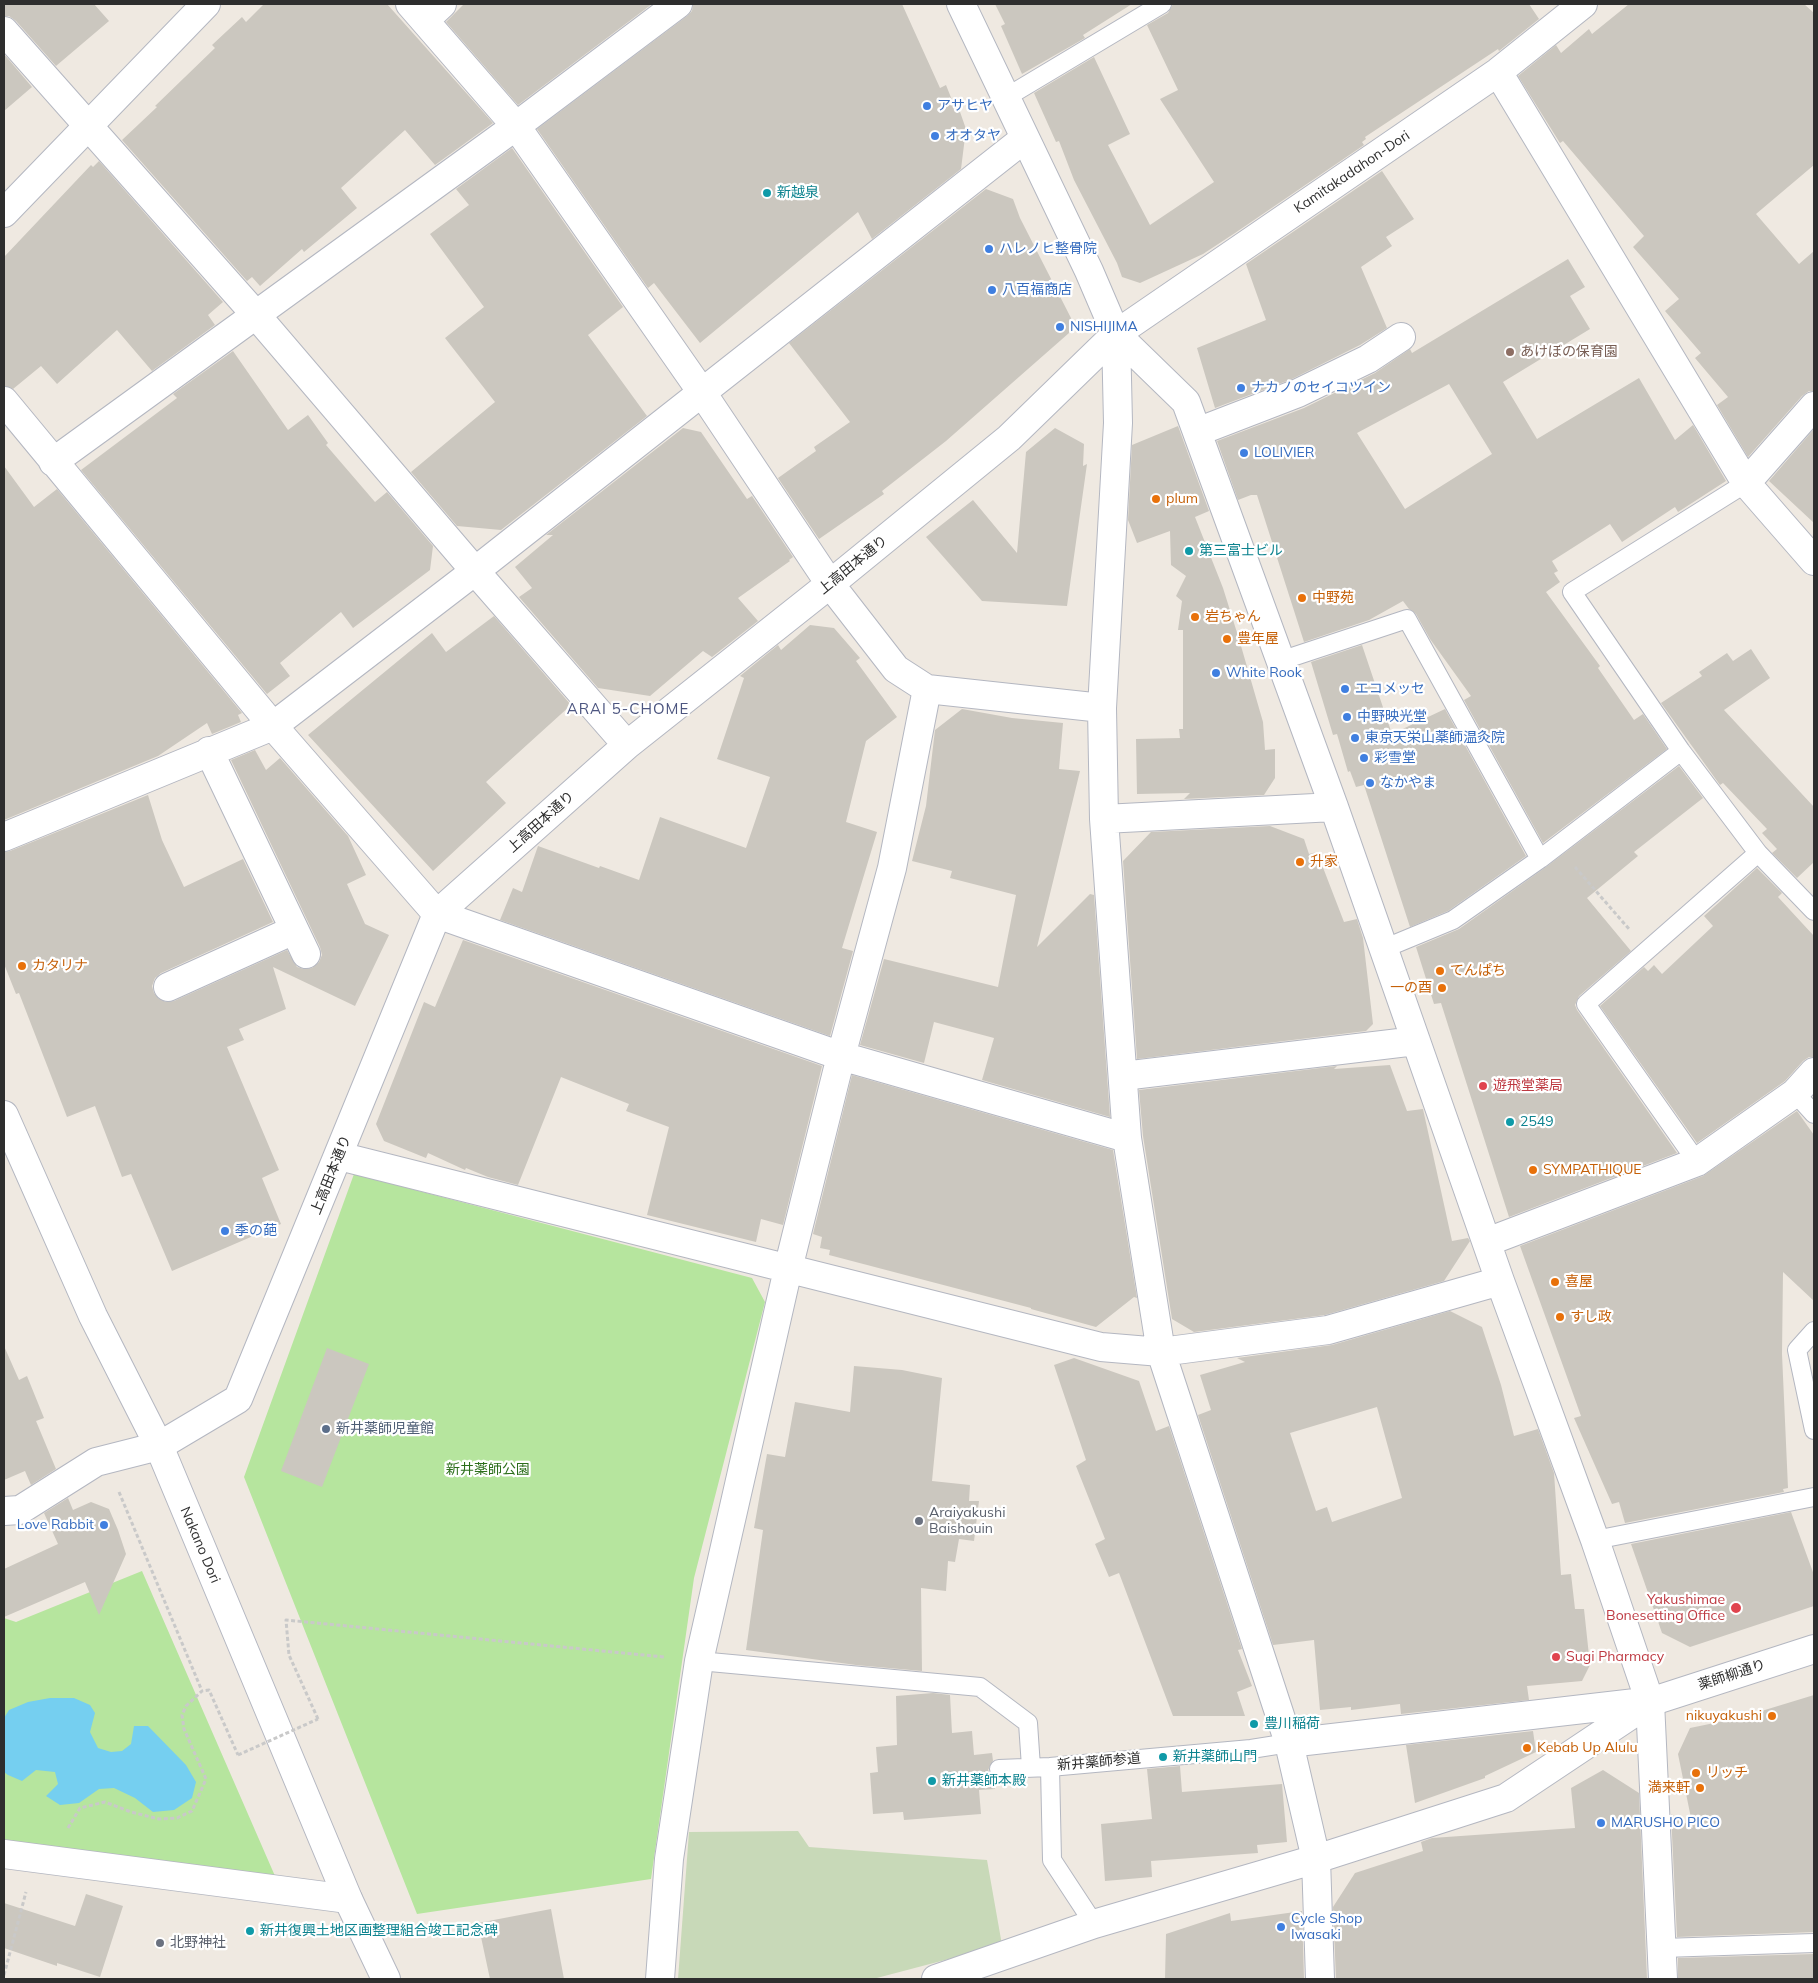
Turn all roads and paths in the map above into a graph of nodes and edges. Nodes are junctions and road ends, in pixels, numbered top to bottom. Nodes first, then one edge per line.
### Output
1 (206, 4) edge
2 (678, 4) edge
3 (961, 4) edge
4 (1162, 4) edge
5 (1577, 6) edge
6 (426, 9) edge
7 (4, 31) edge
8 (1498, 72) junction
9 (1005, 98) junction
10 (87, 126) junction
11 (516, 126) junction
12 (1024, 139) junction
13 (4, 213) edge
14 (256, 315) junction
15 (1116, 334) junction
16 (1401, 337) dead end
17 (701, 391) junction
18 (4, 401) edge
19 (1814, 406) edge
20 (1197, 432) junction
21 (53, 462) junction
22 (1746, 483) junction
23 (1814, 561) edge
24 (475, 571) junction
25 (830, 584) junction
26 (1280, 661) junction
27 (927, 689) junction
28 (1102, 708) junction
29 (273, 726) junction
30 (627, 744) junction
31 (1681, 751) junction
32 (208, 752) junction
33 (1334, 807) junction
34 (1104, 819) junction
35 (4, 837) edge
36 (1556, 846) junction
37 (1758, 853) junction
38 (1540, 859) junction
39 (1814, 912) edge
40 (437, 914) junction
41 (294, 930) junction
42 (1383, 949) junction
43 (1647, 950) junction
44 (306, 954) dead end
45 (168, 987) dead end
46 (1416, 1041) junction
47 (841, 1056) junction
48 (1814, 1072) edge
49 (1123, 1076) junction
50 (1795, 1093) junction
51 (1814, 1114) edge
52 (4, 1115) edge
53 (1127, 1138) junction
54 (339, 1156) junction
55 (1697, 1162) junction
56 (1488, 1242) junction
57 (788, 1269) junction
58 (1500, 1281) junction
59 (1814, 1331) edge
60 (1161, 1352) junction
61 (1814, 1430) edge
62 (159, 1446) junction
63 (96, 1462) junction
64 (1814, 1497) edge
65 (4, 1511) edge
66 (1595, 1540) junction
67 (1814, 1649) edge
68 (699, 1661) junction
69 (202, 1691) junction
70 (1650, 1702) junction
71 (1289, 1743) junction
72 (1031, 1767) junction
73 (1050, 1767) junction
74 (998, 1769) dead end
75 (4, 1854) edge
76 (46, 1859) junction
77 (1316, 1859) junction
78 (348, 1899) junction
79 (1094, 1924) junction
80 (1814, 1943) edge
81 (1662, 1948) junction
82 (1008, 1967) edge
83 (4, 1975) edge
84 (386, 1979) edge
85 (660, 1979) edge
86 (936, 1979) edge
87 (1320, 1979) edge
88 (1663, 1979) edge

1 - 10 street
2 - 11 street
3 - 9 street
4 - 9 lane
5 - 8 street, Kamitakadahon-Dori
6 - 11 street
7 - 10 street
8 - 15 street, Kamitakadahon-Dori
8 - 22 street
9 - 12 street
10 - 13 street
10 - 14 street
11 - 14 street
11 - 17 street
12 - 15 street
12 - 17 street
14 - 21 street
14 - 24 street
15 - 20 street
15 - 25 street, 上高田本通り
15 - 28 street
16 - 20 street
17 - 24 street
17 - 25 street
18 - 21 street
19 - 22 street
20 - 26 street
21 - 29 street
22 - 23 street
22 - 31 lane
24 - 29 street
24 - 30 street
25 - 27 street
25 - 30 street, 上高田本通り
26 - 33 street
26 - 38 lane
27 - 28 street
27 - 47 street
28 - 34 street
29 - 32 street
29 - 40 street
30 - 40 street, 上高田本通り
31 - 36 lane
31 - 37 lane
32 - 35 street
32 - 41 street
33 - 34 street
33 - 42 street
34 - 49 street
36 - 38 lane
36 - 43 path
37 - 39 lane
37 - 43 lane
38 - 42 lane
40 - 47 street
40 - 54 street, 上高田本通り
41 - 44 street
41 - 45 street
42 - 46 street
43 - 55 lane
46 - 49 street
46 - 56 street
47 - 53 street
47 - 57 street
48 - 50 street
49 - 53 street
50 - 51 lane
50 - 55 street
52 - 62 street, Nakano Dori
53 - 60 street
54 - 57 street
54 - 62 street, 上高田本通り
55 - 56 street
56 - 58 street
57 - 60 street
57 - 68 street
58 - 60 street
58 - 66 street
59 - 61 lane
60 - 71 street
62 - 63 street, 上高田本通り
62 - 78 street, Nakano Dori
63 - 65 street, 上高田本通り
63 - 69 path
64 - 66 lane
66 - 70 street
67 - 70 street, 薬師柳通り
68 - 69 path, bridge
68 - 72 lane
68 - 85 street
69 - 76 path
70 - 71 street
70 - 77 street
70 - 81 street
71 - 73 lane, 新井薬師参道
71 - 77 street
72 - 73 lane, 新井薬師参道
72 - 74 lane, 新井薬師参道
73 - 79 lane
75 - 76 street
76 - 78 street
76 - 83 path
77 - 79 street
77 - 87 street
78 - 84 street, Nakano Dori
79 - 82 street
80 - 81 lane
81 - 88 street
82 - 86 street

